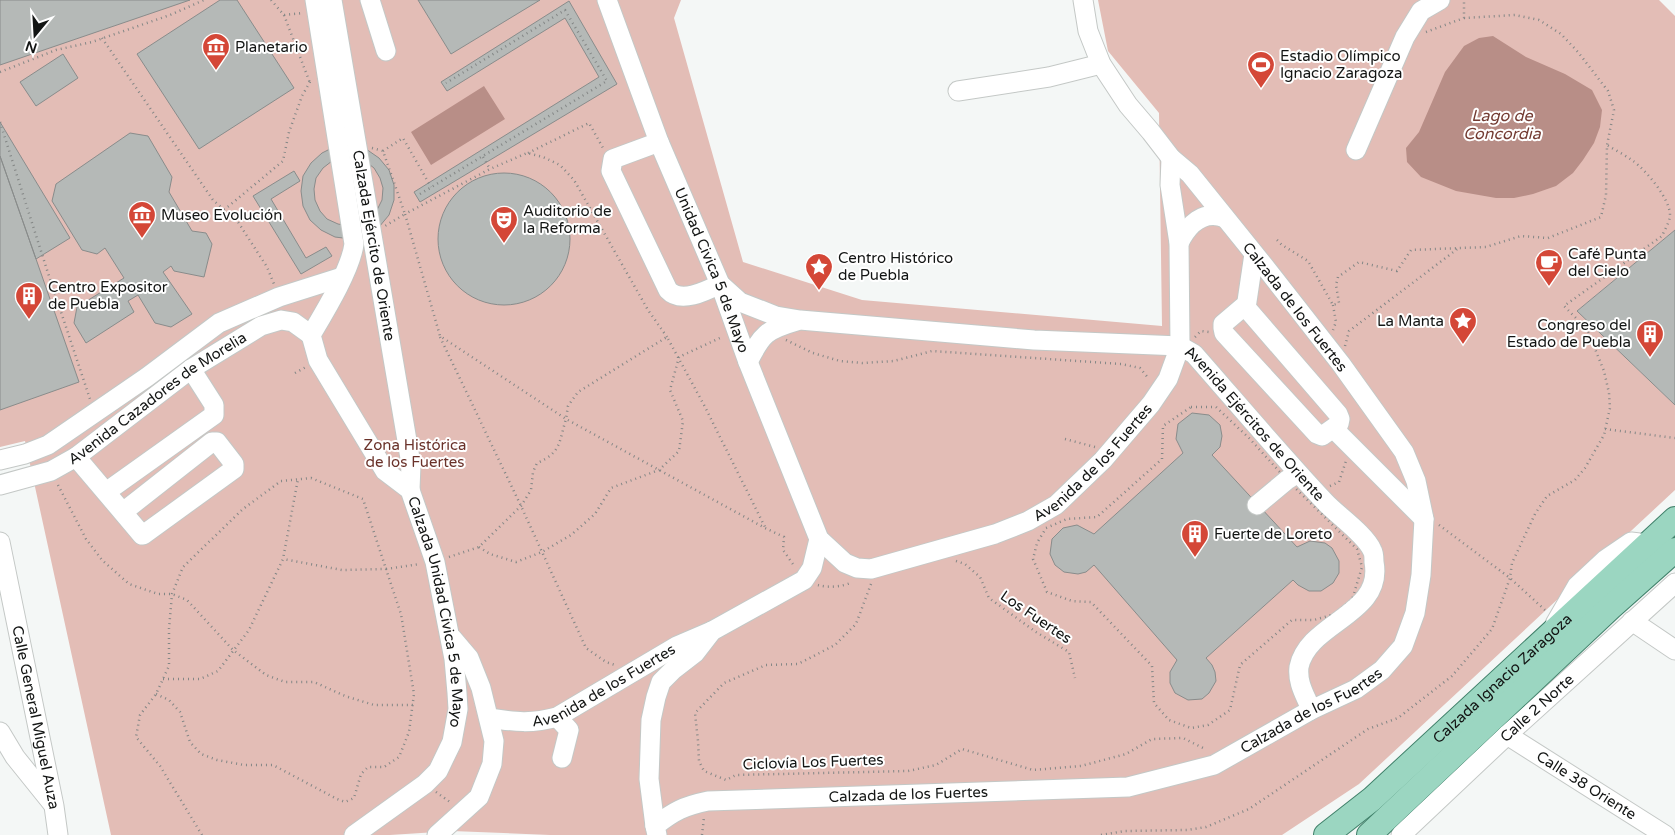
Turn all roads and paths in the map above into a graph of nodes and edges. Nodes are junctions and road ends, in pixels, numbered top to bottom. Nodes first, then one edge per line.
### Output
1 (204, 0) edge
2 (271, 0) edge
3 (315, 0) edge
4 (332, 0) edge
5 (370, 0) edge
6 (607, 0) edge
7 (1083, 0) edge
8 (1440, 0) edge
9 (301, 13) dead end
10 (284, 15) junction
11 (1464, 18) dead end
12 (102, 38) junction
13 (386, 51) dead end
14 (1101, 64) junction
15 (0, 72) edge
16 (333, 73) junction
17 (310, 82) junction
18 (446, 83) dead end
19 (958, 91) dead end
20 (0, 122) edge
21 (659, 142) junction
22 (358, 144) junction
23 (1606, 145) junction
24 (1356, 150) dead end
25 (384, 151) junction
26 (527, 154) junction
27 (483, 157) junction
28 (1171, 158) junction
29 (611, 164) junction
30 (490, 169) junction
31 (431, 187) junction
32 (420, 194) dead end
33 (224, 210) junction
34 (405, 214) junction
35 (1226, 218) junction
36 (373, 233) junction
37 (1277, 240) dead end
38 (1179, 243) junction
39 (1461, 246) junction
40 (1254, 254) junction
41 (342, 277) junction
42 (720, 284) junction
43 (279, 297) junction
44 (1246, 308) junction
45 (800, 320) junction
46 (736, 330) junction
47 (311, 336) junction
48 (440, 336) junction
49 (667, 337) junction
50 (784, 339) dead end
51 (1180, 346) junction
52 (679, 357) junction
53 (748, 362) junction
54 (1341, 364) junction
55 (191, 369) junction
56 (1149, 383) dead end
57 (95, 413) junction
58 (566, 419) junction
59 (1334, 429) junction
60 (1606, 429) junction
61 (1675, 438) edge
62 (1065, 439) dead end
63 (1348, 444) junction
64 (1099, 448) dead end
65 (76, 458) junction
66 (0, 460) edge
67 (659, 470) junction
68 (51, 471) junction
69 (298, 479) junction
70 (1289, 479) junction
71 (0, 484) edge
72 (1314, 488) junction
73 (410, 490) junction
74 (106, 492) junction
75 (1257, 505) dead end
76 (521, 506) junction
77 (123, 512) junction
78 (1424, 519) junction
79 (1675, 519) edge
80 (765, 528) junction
81 (819, 539) junction
82 (0, 542) edge
83 (479, 547) junction
84 (1675, 550) edge
85 (542, 552) junction
86 (283, 560) junction
87 (954, 560) dead end
88 (435, 562) junction
89 (386, 569) junction
90 (871, 576) junction
91 (1510, 578) junction
92 (804, 580) junction
93 (1675, 583) edge
94 (172, 594) junction
95 (1632, 621) junction
96 (1552, 628) junction
97 (712, 630) junction
98 (450, 636) junction
99 (233, 650) junction
100 (1675, 650) edge
101 (633, 672) junction
102 (1075, 678) dead end
103 (163, 679) junction
104 (156, 694) junction
105 (412, 705) junction
106 (1311, 710) junction
107 (557, 716) junction
108 (489, 718) junction
109 (0, 732) edge
110 (1507, 735) junction
111 (1203, 748) dead end
112 (562, 758) dead end
113 (425, 784) junction
114 (54, 806) junction
115 (463, 812) junction
116 (656, 830) edge
117 (1666, 832) edge
118 (58, 835) edge
119 (202, 835) edge
120 (354, 835) edge
121 (437, 835) edge
122 (1101, 835) edge
123 (1326, 835) edge
124 (1369, 835) edge
125 (1401, 835) edge

1 - 12 path
2 - 10 path
3 - 16 street
4 - 16 street, Calzada Ejército de Oriente
5 - 13 street
6 - 21 street, Unidad Civica 5 de Mayo
7 - 14 street, Calzada de los Fuertes
8 - 24 street
9 - 10 path
10 - 17 path
11 - 23 path
12 - 15 path
12 - 33 path
14 - 19 street
14 - 28 street, Calzada de los Fuertes
16 - 17 path
16 - 22 street, Calzada Ejército de Oriente
16 - 41 street
17 - 33 path
18 - 27 path
20 - 57 path
21 - 29 street
21 - 42 street, Unidad Civica 5 de Mayo
22 - 25 path
22 - 36 street, Calzada Ejército de Oriente
23 - 39 path
23 - 60 path
25 - 31 path
25 - 34 path
26 - 29 path
26 - 30 path
26 - 49 path
27 - 30 path
27 - 31 path
28 - 35 street, Calzada de los Fuertes
28 - 38 street
29 - 42 street
30 - 34 path
31 - 32 path
33 - 43 path
34 - 36 path
34 - 48 path
35 - 38 street
35 - 40 street, Calzada de los Fuertes
36 - 73 street, Calzada Ejército de Oriente
37 - 39 path
38 - 51 street, Avenida de los Fuertes
39 - 54 path
40 - 44 street
40 - 54 street, Calzada de los Fuertes
41 - 43 street, Avenida Cazadores de Morelia
41 - 47 street
42 - 45 street, Avenida Ejércitos de Oriente
42 - 46 street, Unidad Civica 5 de Mayo
43 - 57 street, Avenida Cazadores de Morelia
44 - 59 street
44 - 59 street
45 - 51 street, Avenida Ejércitos de Oriente
45 - 53 street, Avenida Ejércitos de Oriente
46 - 52 path
46 - 53 street, Unidad Civica 5 de Mayo
47 - 55 street, Avenida Cazadores de Morelia
47 - 73 street, Calzada Unidad Cívica 5 de Mayo
48 - 58 path
48 - 76 path
49 - 52 path
49 - 58 path
50 - 56 path
51 - 70 street, Avenida Ejércitos de Oriente
51 - 90 street, Avenida de los Fuertes
52 - 67 path
52 - 80 path
53 - 81 street, Unidad Civica 5 de Mayo
54 - 78 street, Calzada de los Fuertes
55 - 65 street, Avenida Cazadores de Morelia
55 - 74 street
57 - 66 street, Avenida Cazadores de Morelia
58 - 67 path
58 - 76 path
59 - 63 street
60 - 61 path
60 - 91 path
62 - 64 path
63 - 72 path
63 - 78 street
65 - 68 street, Avenida Cazadores de Morelia
65 - 74 street
67 - 80 path
67 - 85 path
68 - 71 street, Avenida Cazadores de Morelia
68 - 94 path
69 - 86 path
69 - 89 path
69 - 94 path
70 - 70 path
70 - 72 street, Avenida Ejércitos de Oriente
70 - 75 street
72 - 106 street, Avenida Ejércitos de Oriente
73 - 88 street, Calzada Unidad Cívica 5 de Mayo
74 - 77 street
76 - 83 path
76 - 85 path
77 - 77 street
78 - 91 path
78 - 106 street, Calzada de los Fuertes
79 - 96 main road, Calzada Ignacio Zaragoza
80 - 92 path
81 - 90 street, Unidad Civica 5 de Mayo
81 - 92 street
82 - 114 street, Calle General Miguel Auza
83 - 85 path
83 - 88 path
84 - 124 main road, Calzada Ignacio Zaragoza
85 - 101 path
86 - 89 path
86 - 99 path
87 - 102 path, Los Fuertes
88 - 89 path
88 - 98 street, Calzada Unidad Cívica 5 de Mayo
89 - 105 path
90 - 92 path
90 - 111 path, Ciclovía Los Fuertes
91 - 96 path
91 - 122 path
92 - 97 street, Avenida de los Fuertes
93 - 95 street, Calle 2 Norte
94 - 99 path
94 - 103 path
95 - 100 street
95 - 110 street, Calle 2 Norte
96 - 123 main road, Calzada Ignacio Zaragoza
97 - 101 street, Avenida de los Fuertes
97 - 116 street, Avenida de los Fuertes
98 - 108 street
98 - 113 street, Calzada Unidad Cívica 5 de Mayo
99 - 103 path
99 - 105 path
101 - 107 street, Avenida de los Fuertes
103 - 104 path
104 - 105 path
104 - 119 path
106 - 116 street, Calzada de los Fuertes
107 - 108 street, Avenida de los Fuertes
107 - 112 street
108 - 115 street
109 - 114 street
110 - 117 street, Calle 38 Oriente
110 - 125 street, Calle 2 Norte
113 - 115 path
113 - 120 street, Calzada Unidad Cívica 5 de Mayo
114 - 118 street, Calle General Miguel Auza
115 - 121 street

